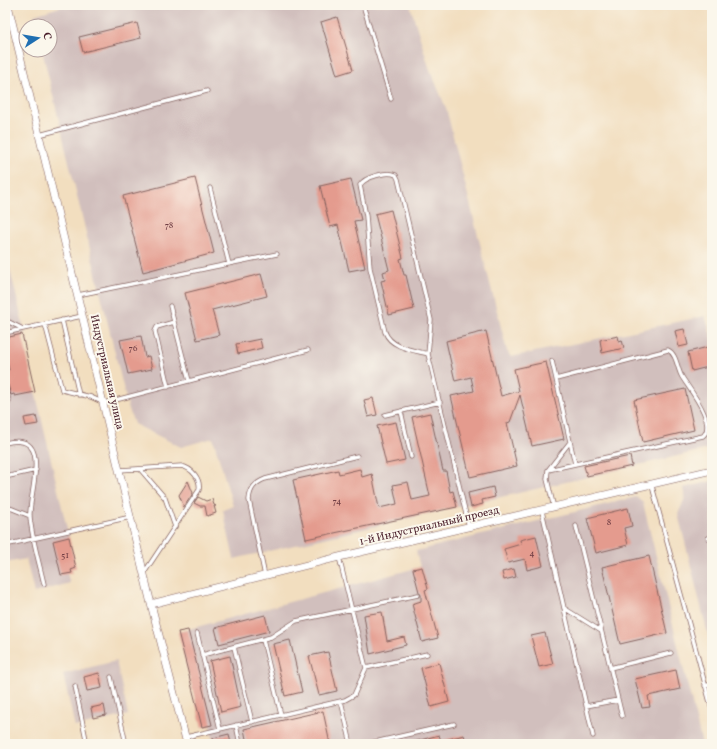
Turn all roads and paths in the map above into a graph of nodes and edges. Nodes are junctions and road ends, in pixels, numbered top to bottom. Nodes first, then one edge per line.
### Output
1 (8, 5) edge
2 (363, 5) edge
3 (207, 91) dead end
4 (390, 99) dead end
5 (39, 135) junction
6 (210, 188) dead end
7 (277, 254) dead end
8 (229, 264) junction
9 (78, 295) junction
10 (170, 306) dead end
11 (83, 316) junction
12 (5, 320) edge
13 (62, 320) junction
14 (174, 322) junction
15 (45, 324) junction
16 (22, 329) junction
17 (5, 333) edge
18 (308, 350) dead end
19 (428, 354) junction
20 (552, 362) dead end
21 (556, 378) junction
22 (189, 382) junction
23 (5, 386) edge
24 (168, 387) junction
25 (78, 394) junction
26 (440, 402) junction
27 (104, 403) junction
28 (5, 409) edge
29 (401, 411) junction
30 (385, 415) dead end
31 (570, 442) junction
32 (5, 443) edge
33 (357, 456) dead end
34 (411, 457) dead end
35 (575, 464) junction
36 (140, 469) junction
37 (36, 470) junction
38 (120, 470) junction
39 (548, 470) junction
40 (712, 470) edge
41 (5, 477) edge
42 (652, 486) junction
43 (5, 506) edge
44 (554, 508) junction
45 (542, 511) junction
46 (30, 516) junction
47 (131, 517) junction
48 (576, 526) dead end
49 (175, 527) junction
50 (469, 527) junction
51 (34, 538) junction
52 (5, 544) edge
53 (339, 558) junction
54 (144, 573) junction
55 (265, 576) junction
56 (44, 584) dead end
57 (418, 595) dead end
58 (151, 604) junction
59 (564, 608) junction
60 (352, 610) junction
61 (601, 631) junction
62 (197, 633) dead end
63 (263, 640) junction
64 (234, 647) junction
65 (671, 653) dead end
66 (427, 654) dead end
67 (202, 655) junction
68 (366, 668) junction
69 (610, 668) junction
70 (111, 677) dead end
71 (712, 684) edge
72 (74, 686) dead end
73 (705, 686) junction
74 (618, 700) junction
75 (341, 701) junction
76 (586, 706) junction
77 (712, 710) edge
78 (281, 715) junction
79 (622, 716) dead end
80 (252, 722) junction
81 (454, 724) dead end
82 (236, 726) junction
83 (220, 729) junction
84 (592, 736) dead end
85 (186, 741) edge
86 (87, 744) edge
87 (126, 744) edge
88 (240, 744) edge
89 (351, 744) edge
90 (366, 744) edge

1 - 5 street, Индустриальная улица
2 - 4 lane
3 - 5 lane
5 - 9 street, Индустриальная улица
6 - 8 lane
7 - 8 lane
8 - 9 lane
9 - 11 street, Индустриальная улица
10 - 14 lane
11 - 13 lane
11 - 27 street, Индустриальная улица
12 - 16 lane
13 - 15 lane
13 - 25 lane
14 - 22 lane
14 - 24 lane
15 - 16 lane
15 - 25 lane
16 - 17 lane
18 - 22 lane
19 - 19 lane
19 - 26 lane
20 - 21 lane
21 - 31 lane
21 - 35 lane
22 - 24 lane
23 - 28 lane
24 - 27 lane
25 - 27 lane
26 - 29 lane
26 - 50 lane
27 - 38 street, Индустриальная улица
29 - 30 lane
29 - 34 lane
31 - 35 lane
31 - 39 lane
32 - 37 lane
33 - 55 lane
35 - 39 lane
36 - 38 lane
36 - 49 lane
36 - 49 lane
37 - 41 lane
37 - 46 lane
38 - 47 street, Индустриальная улица
39 - 44 lane
40 - 42 street, 1-й Индустриальный проезд
42 - 44 street, 1-й Индустриальный проезд
42 - 73 lane
43 - 46 lane
44 - 45 street, 1-й Индустриальный проезд
45 - 50 street, 1-й Индустриальный проезд
45 - 59 lane
46 - 51 lane
47 - 51 lane
47 - 54 street, Индустриальная улица
48 - 61 lane
49 - 54 lane
50 - 53 street, 1-й Индустриальный проезд
51 - 52 lane
51 - 56 lane
53 - 55 street, 1-й Индустриальный проезд
53 - 60 lane
54 - 58 street, Индустриальная улица
55 - 58 street, 1-й Индустриальный проезд
57 - 60 lane
58 - 85 street, Индустриальная улица
59 - 61 lane
59 - 76 lane
60 - 63 lane
60 - 68 lane
61 - 69 lane
62 - 67 lane
63 - 64 lane
63 - 78 lane
64 - 67 lane
64 - 80 lane
65 - 69 lane
66 - 68 lane
67 - 83 lane
68 - 75 lane
69 - 74 lane
70 - 87 lane
71 - 73 lane
72 - 86 lane
73 - 77 lane
74 - 76 lane
74 - 79 lane
75 - 78 lane
75 - 89 lane
76 - 84 lane
78 - 80 lane
80 - 82 lane
81 - 90 lane
82 - 83 lane
82 - 88 lane
83 - 85 lane

